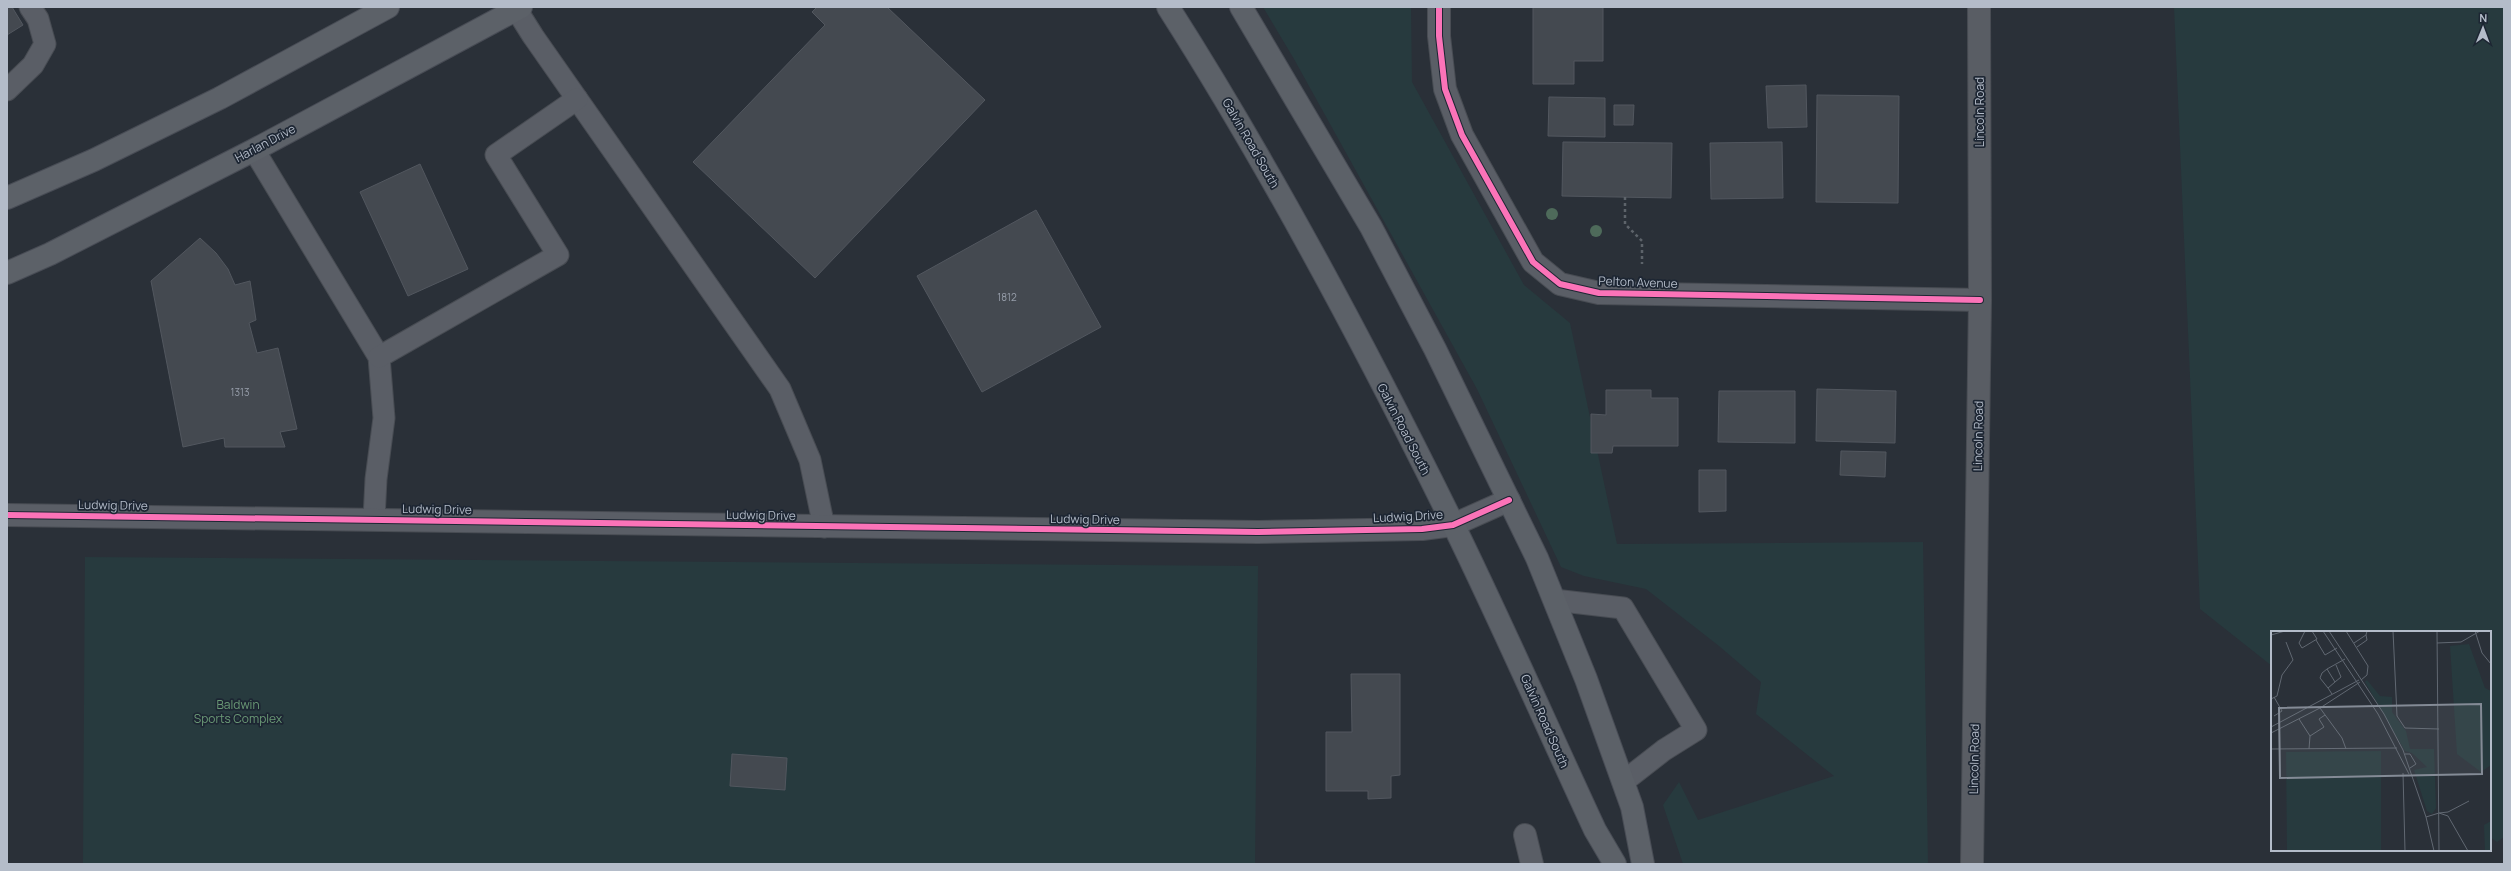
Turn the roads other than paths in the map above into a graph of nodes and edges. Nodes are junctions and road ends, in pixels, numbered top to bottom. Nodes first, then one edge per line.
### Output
1 (30, 7) edge
2 (388, 7) edge
3 (1168, 7) edge
4 (1241, 7) edge
5 (1439, 7) edge
6 (1979, 7) edge
7 (519, 8) edge
8 (7, 90) edge
9 (577, 99) junction
10 (254, 150) junction
11 (7, 198) edge
12 (7, 273) edge
13 (1980, 300) junction
14 (379, 358) junction
15 (1509, 500) junction
16 (7, 516) edge
17 (374, 519) junction
18 (1453, 525) junction
19 (824, 527) junction
20 (1554, 600) junction
21 (1623, 782) junction
22 (1525, 835) dead end
23 (1532, 864) edge
24 (1615, 864) edge
25 (1643, 864) edge
26 (1972, 864) edge

1 - 8 lane
2 - 11 main road
3 - 18 main road, Galvin Road South
4 - 15 main road
5 - 13 street, Pelton Avenue
6 - 13 main road, Lincoln Road
7 - 9 lane
7 - 10 main road, Harlan Drive
9 - 14 lane
9 - 19 lane
10 - 12 main road, Harlan Drive
10 - 14 lane
13 - 26 main road, Lincoln Road
14 - 17 lane
15 - 18 street, Ludwig Drive
15 - 20 main road
16 - 17 street, Ludwig Drive
17 - 19 street, Ludwig Drive
18 - 19 street, Ludwig Drive
18 - 24 main road, Galvin Road South
20 - 21 main road
20 - 21 lane
21 - 25 main road
22 - 23 street

